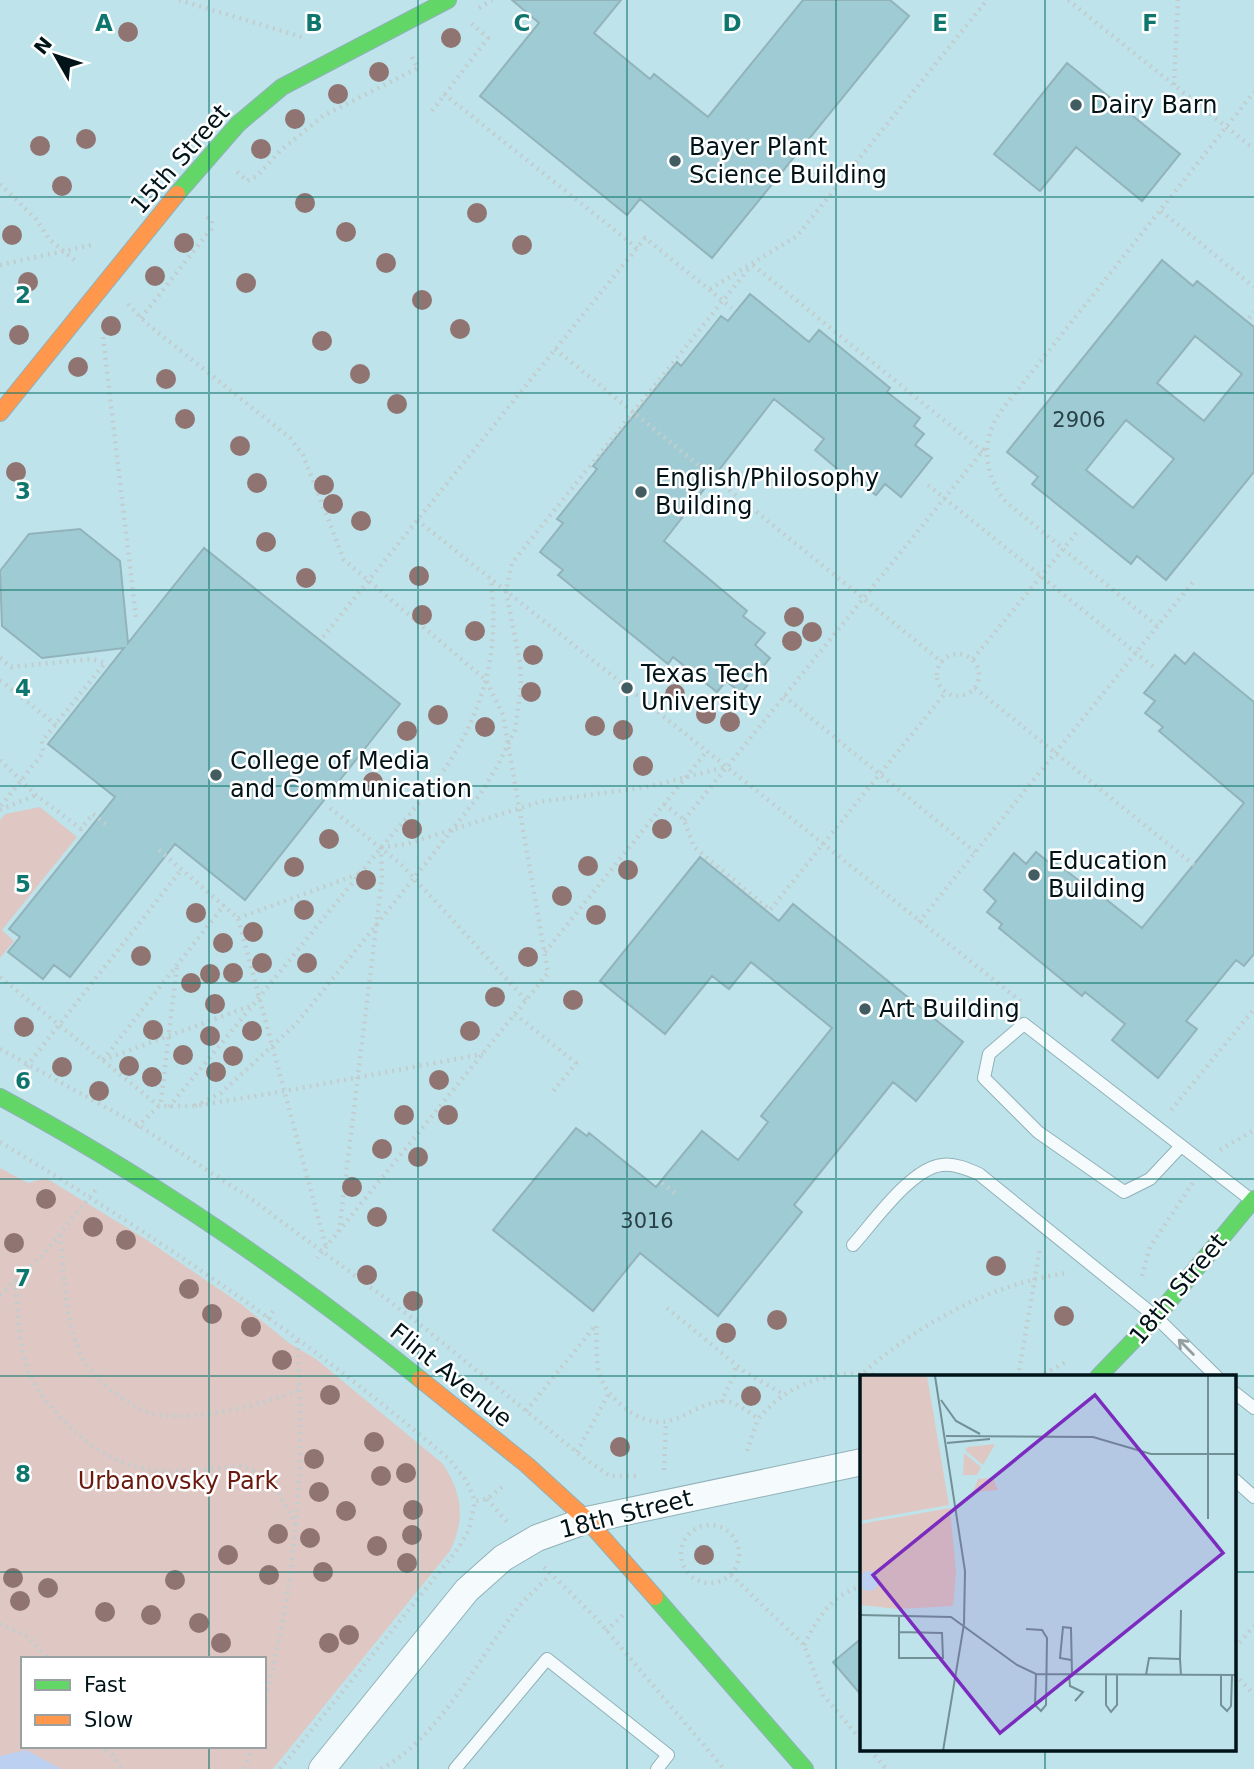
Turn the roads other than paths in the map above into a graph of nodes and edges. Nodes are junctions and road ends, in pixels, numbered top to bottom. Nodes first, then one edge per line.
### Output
1 (449, 0) edge
2 (0, 413) edge
3 (1, 1098) edge
4 (1181, 1146) junction
5 (1253, 1200) edge
6 (1240, 1216) junction
7 (1254, 1227) edge
8 (853, 1245) dead end
9 (1156, 1317) junction
10 (1110, 1374) edge
11 (1215, 1375) edge
12 (1236, 1394) edge
13 (1254, 1408) edge
14 (860, 1462) edge
15 (1236, 1481) edge
16 (1254, 1497) edge
17 (587, 1520) junction
18 (322, 1769) edge
19 (455, 1769) edge
20 (657, 1769) edge
21 (805, 1769) edge

1 - 2 street, 15th Street
3 - 17 street, Flint Avenue
4 - 4 lane
4 - 5 lane
5 - 6 street, 18th Street
6 - 7 lane
6 - 9 street, 18th Street
8 - 9 lane
9 - 10 street, 18th Street
11 -> 9 lane
12 - 13 lane
14 - 17 street, 18th Street
15 - 16 lane
17 - 18 street, 18th Street
17 - 21 street, Flint Avenue
19 - 20 lane

